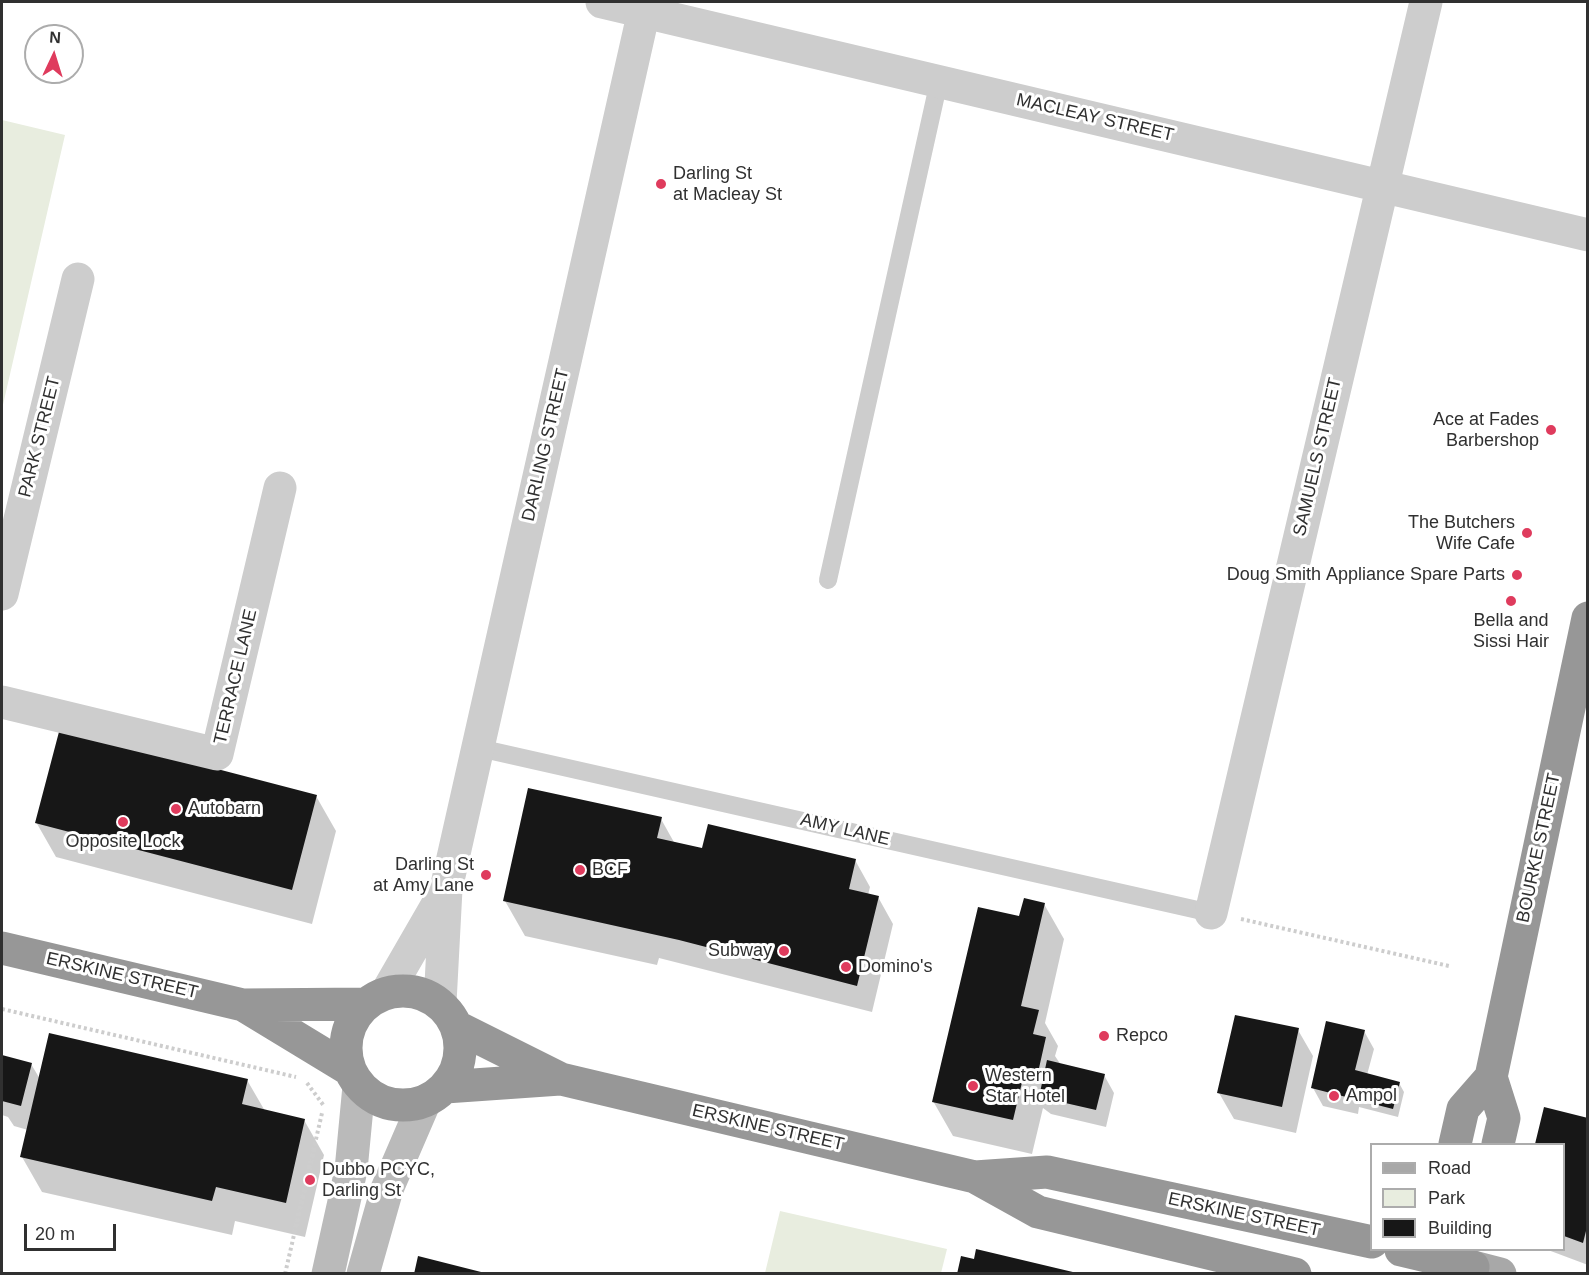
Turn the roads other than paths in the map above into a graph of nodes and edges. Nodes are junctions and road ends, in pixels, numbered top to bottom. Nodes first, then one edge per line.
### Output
1 (602, 2) edge
2 (1426, 2) edge
3 (644, 6) edge
4 (939, 81) junction
5 (1382, 186) junction
6 (1587, 235) edge
7 (78, 279) dead end
8 (280, 488) dead end
9 (828, 580) dead end
10 (2, 594) edge
11 (1587, 618) edge
12 (2, 702) edge
13 (479, 748) junction
14 (447, 889) junction
15 (1211, 913) joint
16 (2, 948) edge
17 (376, 998) junction
18 (243, 1005) junction
19 (448, 1015) junction
20 (1491, 1077) junction
21 (355, 1078) junction
22 (561, 1079) junction
23 (435, 1094) junction
24 (1455, 1143) edge
25 (1498, 1143) edge
26 (975, 1177) junction
27 (1370, 1242) edge
28 (1421, 1257) edge
29 (1480, 1266) edge
30 (328, 1274) edge
31 (363, 1274) edge
32 (1295, 1274) edge

1 - 3 street, MACLEAY STREET
2 - 5 street, SAMUELS STREET
3 - 4 street, MACLEAY STREET
3 - 13 street, DARLING STREET
4 - 5 street, MACLEAY STREET
4 - 9 lane
5 - 6 street, MACLEAY STREET
5 - 15 street, SAMUELS STREET
7 - 10 street, PARK STREET
8 - 12 street, TERRACE LANE
11 - 20 highway, BOURKE STREET
13 - 14 street, DARLING STREET
13 - 15 lane, AMY LANE
14 - 17 street, DARLING STREET
14 - 19 street, DARLING STREET
16 - 18 highway, ERSKINE STREET
17 - 18 highway, ERSKINE STREET
17 - 19 highway
17 - 21 highway
18 - 21 highway, ERSKINE STREET
19 - 22 highway, ERSKINE STREET
19 - 23 highway
20 - 24 highway, BOURKE STREET
20 - 25 highway, BOURKE STREET
21 - 23 highway
21 - 30 street
22 - 23 highway, ERSKINE STREET
22 - 26 highway, ERSKINE STREET
23 - 31 street
26 - 27 highway, ERSKINE STREET
26 - 32 highway, ERSKINE STREET
28 - 29 highway

